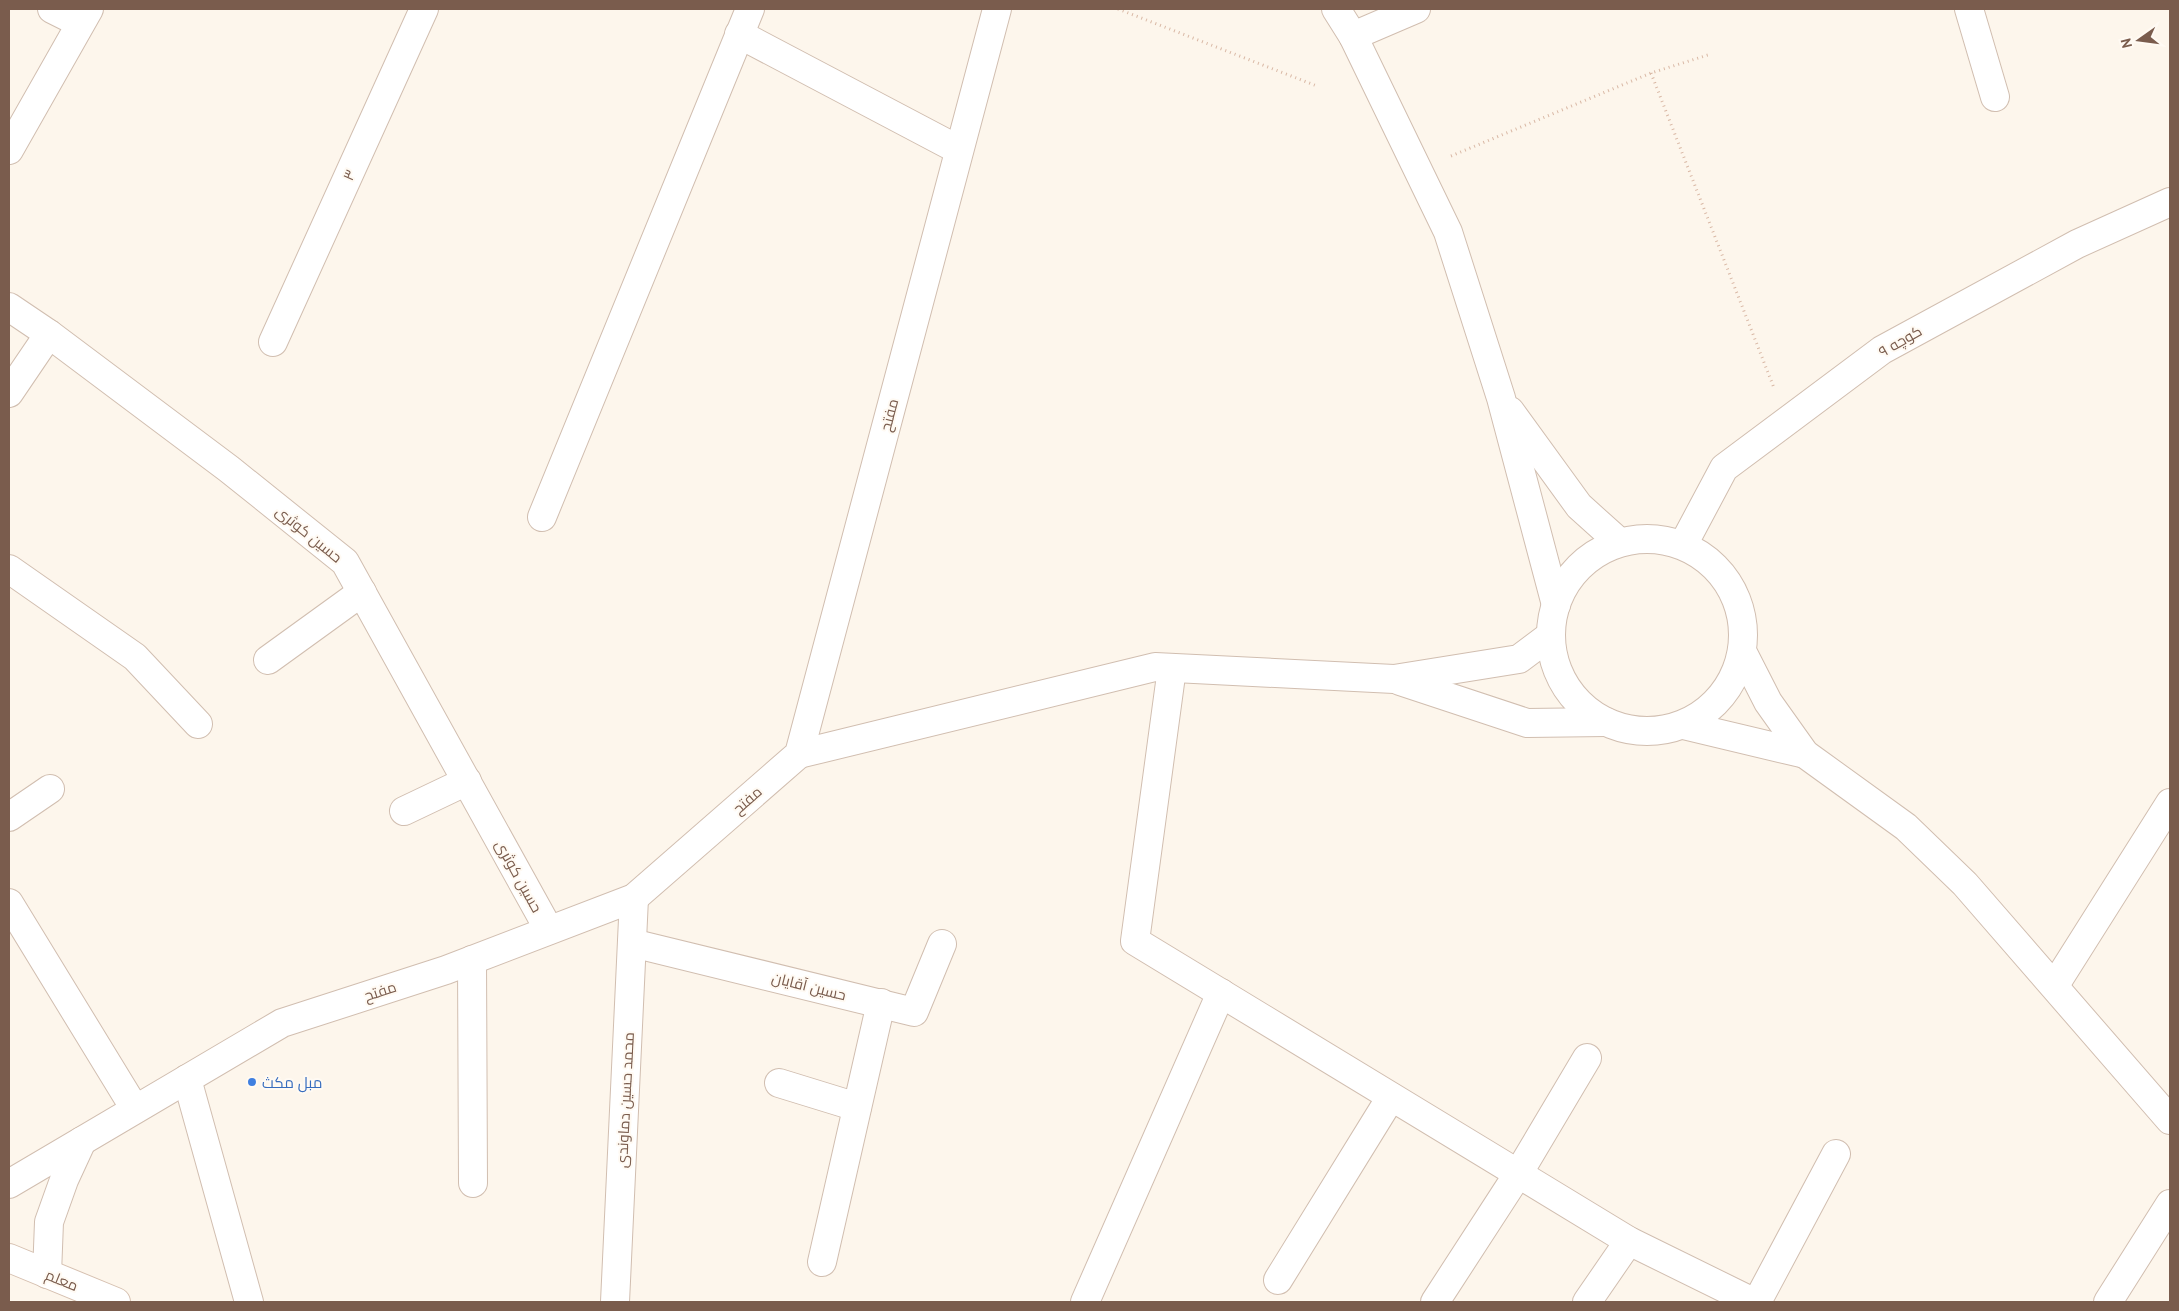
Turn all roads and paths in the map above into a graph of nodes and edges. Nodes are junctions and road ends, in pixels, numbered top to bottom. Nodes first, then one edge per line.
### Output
1 (52, 9) edge
2 (424, 9) edge
3 (750, 9) edge
4 (997, 9) edge
5 (1118, 9) edge
6 (1336, 9) edge
7 (1416, 9) edge
8 (1969, 9) edge
9 (85, 16) edge
10 (739, 34) junction
11 (1353, 36) junction
12 (1711, 54) dead end
13 (1651, 73) junction
14 (1317, 86) dead end
15 (1995, 97) dead end
16 (9, 150) edge
17 (959, 150) junction
18 (1418, 170) junction
19 (2170, 202) edge
20 (9, 307) edge
21 (49, 334) junction
22 (273, 342) dead end
23 (9, 393) edge
24 (1501, 398) junction
25 (1787, 421) junction
26 (542, 517) dead end
27 (1619, 542) junction
28 (1683, 545) junction
29 (9, 568) edge
30 (362, 592) junction
31 (1556, 604) junction
32 (1551, 635) junction
33 (1742, 651) junction
34 (268, 660) dead end
35 (1172, 668) junction
36 (1394, 679) junction
37 (1606, 722) junction
38 (198, 724) dead end
39 (1683, 725) junction
40 (799, 754) junction
41 (1805, 754) junction
42 (466, 780) junction
43 (50, 789) dead end
44 (2170, 803) edge
45 (404, 811) dead end
46 (9, 817) edge
47 (634, 898) junction
48 (9, 903) edge
49 (549, 930) junction
50 (632, 943) junction
51 (942, 944) dead end
52 (472, 960) junction
53 (2055, 986) junction
54 (1221, 993) junction
55 (881, 1003) junction
56 (1587, 1058) dead end
57 (187, 1078) junction
58 (779, 1083) dead end
59 (1391, 1096) junction
60 (857, 1107) junction
61 (135, 1109) junction
62 (2170, 1120) edge
63 (82, 1142) junction
64 (1836, 1154) dead end
65 (1518, 1174) junction
66 (473, 1183) dead end
67 (9, 1184) edge
68 (2170, 1204) edge
69 (1629, 1241) junction
70 (9, 1258) edge
71 (822, 1262) dead end
72 (48, 1274) junction
73 (1278, 1280) dead end
74 (116, 1302) edge
75 (249, 1302) edge
76 (615, 1302) edge
77 (1085, 1302) edge
78 (1436, 1302) edge
79 (1587, 1302) edge
80 (1753, 1302) edge
81 (1757, 1302) edge
82 (2108, 1302) edge

1 - 9 street
2 - 22 street, ۳
3 - 10 street
4 - 17 street, مفتح
5 - 14 path
6 - 11 street
7 - 11 street
8 - 15 street
9 - 16 street
10 - 17 street
10 - 26 street
11 - 18 street
12 - 13 path
13 - 18 path
13 - 25 path
17 - 40 street, مفتح
18 - 24 street
19 - 25 street, کوچه ۹
20 - 21 street, حسین کوثری
21 - 23 street
21 - 30 street, حسین کوثری
24 - 27 street
24 - 31 street
25 - 28 street, کوچه ۹
27 - 28 street
27 - 31 street
28 - 33 street
29 - 38 street
30 - 34 street
30 - 42 street, حسین کوثری
31 - 32 street
32 - 36 street
32 - 37 street
33 - 39 street
33 - 41 street
35 - 36 street
35 - 40 street
35 - 54 street
36 - 37 street
37 - 39 street
39 - 41 street
40 - 47 street, مفتح
41 - 53 street
42 - 45 street
42 - 49 street, حسین کوثری
43 - 46 street
44 - 53 street
47 - 49 street, مفتح
47 - 50 street, محمد حسین دماوندی
48 - 61 street
49 - 52 street, مفتح
50 - 55 street, حسین آقایان
50 - 76 street, محمد حسین دماوندی
51 - 55 street, حسین آقایان
52 - 57 street, مفتح
52 - 66 street
53 - 62 street
54 - 59 street
54 - 77 street
55 - 60 street
56 - 65 street
57 - 61 street, مفتح
57 - 75 street
58 - 60 street
59 - 65 street
59 - 73 street
60 - 71 street
61 - 63 street, مفتح
63 - 67 street, مفتح
63 - 72 street
64 - 81 street
65 - 69 street
65 - 78 street
68 - 82 street
69 - 79 street
69 - 80 street
70 - 72 street, معلم
72 - 74 street, معلم

